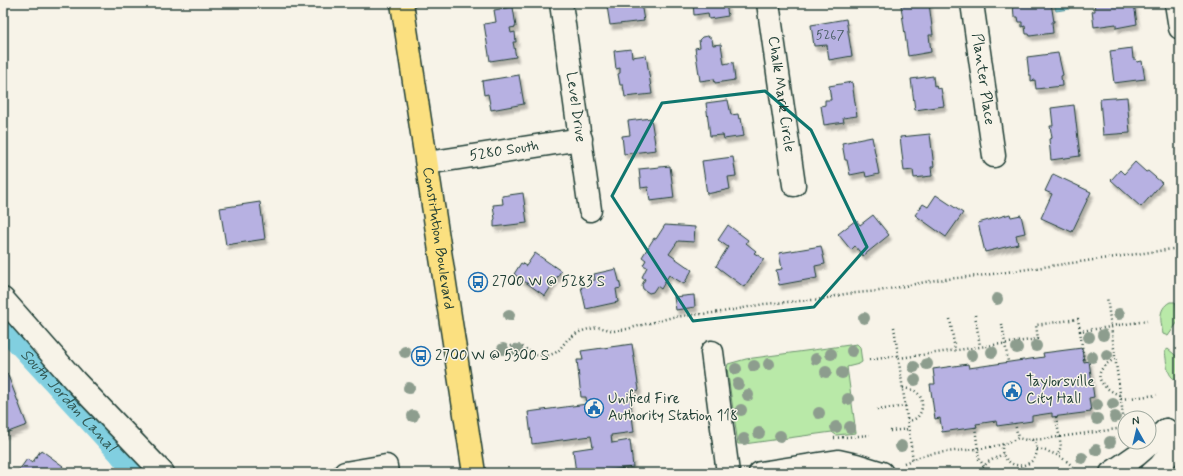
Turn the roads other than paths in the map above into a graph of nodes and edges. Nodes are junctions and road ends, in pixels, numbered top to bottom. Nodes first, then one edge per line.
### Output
1 (402, 3) edge
2 (561, 3) edge
3 (768, 3) edge
4 (972, 3) edge
5 (1176, 3) edge
6 (1180, 28) edge
7 (581, 139) junction
8 (994, 156) dead end
9 (427, 162) junction
10 (794, 185) dead end
11 (590, 210) dead end
12 (3, 299) edge
13 (712, 352) dead end
14 (1175, 452) edge
15 (163, 473) edge
16 (344, 473) edge
17 (388, 473) edge
18 (474, 473) edge
19 (728, 473) edge
20 (760, 473) edge
21 (881, 473) edge
22 (1111, 473) edge
23 (1152, 473) edge

1 - 9 main road, Constitution Boulevard
2 - 7 street, Level Drive
3 - 10 street, Chalk Mark Circle
4 - 8 street, Planter Place
5 - 6 street
7 - 9 street, 5280 South
7 - 11 street, Level Drive
9 - 18 main road, Constitution Boulevard
12 - 15 street
13 - 19 street
14 - 22 street
14 - 23 street
16 - 17 street
20 - 21 street

